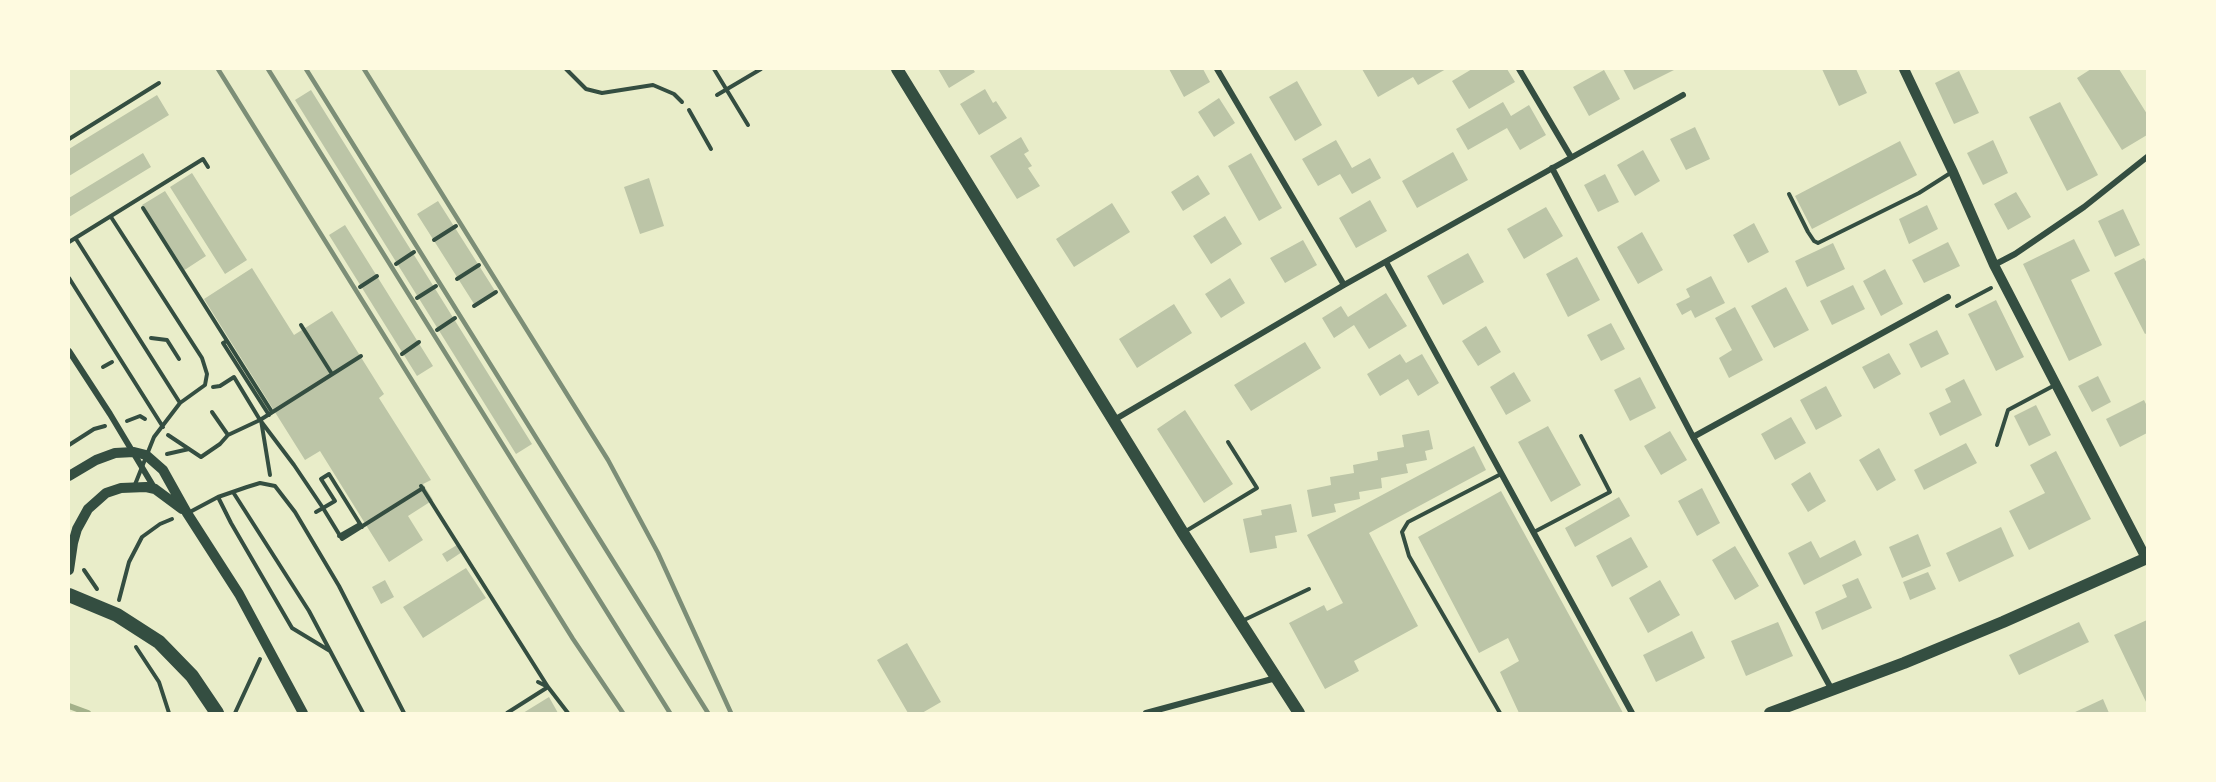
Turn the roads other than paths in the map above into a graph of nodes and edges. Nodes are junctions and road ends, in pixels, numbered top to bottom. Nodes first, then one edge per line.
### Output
1 (897, 69) edge
2 (1217, 69) edge
3 (1519, 69) edge
4 (1904, 69) edge
5 (159, 83) dead end
6 (1683, 95) dead end
7 (689, 110) road end
8 (69, 139) edge
9 (711, 149) dead end
10 (1571, 157) junction
11 (2147, 157) edge
12 (208, 167) dead end
13 (1552, 168) junction
14 (1953, 172) junction
15 (1789, 194) dead end
16 (111, 217) junction
17 (76, 239) junction
18 (69, 242) edge
19 (1386, 262) junction
20 (1994, 265) junction
21 (69, 278) edge
22 (1344, 285) junction
23 (1944, 298) road end
24 (69, 351) edge
25 (2056, 385) junction
26 (180, 404) junction
27 (1114, 420) junction
28 (163, 427) junction
29 (1581, 436) dead end
30 (1693, 437) junction
31 (1228, 441) dead end
32 (1997, 445) dead end
33 (134, 452) junction
34 (146, 454) junction
35 (142, 467) junction
36 (1502, 473) junction
37 (69, 476) edge
38 (134, 487) junction
39 (155, 489) junction
40 (233, 492) junction
41 (218, 497) junction
42 (187, 513) junction
43 (1534, 532) junction
44 (1183, 533) junction
45 (2146, 558) edge
46 (69, 570) edge
47 (1309, 589) dead end
48 (69, 595) edge
49 (1241, 621) junction
50 (331, 651) junction
51 (1277, 678) junction
52 (1832, 690) junction
53 (217, 713) edge
54 (303, 713) edge
55 (363, 713) edge
56 (404, 713) edge
57 (1146, 713) edge
58 (1299, 713) edge
59 (1500, 713) edge
60 (1632, 713) edge
61 (1770, 713) edge

1 - 27 main road
2 - 22 street
3 - 10 street
4 - 14 street
5 - 8 lane
6 - 10 street
7 - 9 lane
10 - 13 street
11 - 20 street
12 - 16 lane
13 - 19 street
13 - 30 street
14 - 15 lane
14 - 20 street
16 - 17 lane
16 - 26 lane
17 - 18 lane
17 - 26 lane
19 - 22 street
19 - 36 street
20 - 25 street
21 - 28 lane
22 - 27 street
23 - 30 street
24 - 33 street
25 - 32 lane
25 - 45 street
26 - 28 lane
27 - 44 main road
28 - 34 lane
29 - 43 lane
30 - 52 street
31 - 44 lane
33 - 34 street
33 - 35 street
33 - 37 street
34 - 35 lane
34 - 42 street
35 - 38 lane
35 - 39 street
36 - 43 street
36 - 59 lane
38 - 39 street
38 - 46 street
39 - 42 street
40 - 41 lane
40 - 50 lane
40 - 56 lane
41 - 42 lane
41 - 50 lane
42 - 54 street
43 - 60 street
44 - 49 main road
45 - 52 main road
47 - 49 lane
48 - 53 main road
49 - 51 main road
50 - 55 lane
51 - 57 street
51 - 58 main road
52 - 61 main road

